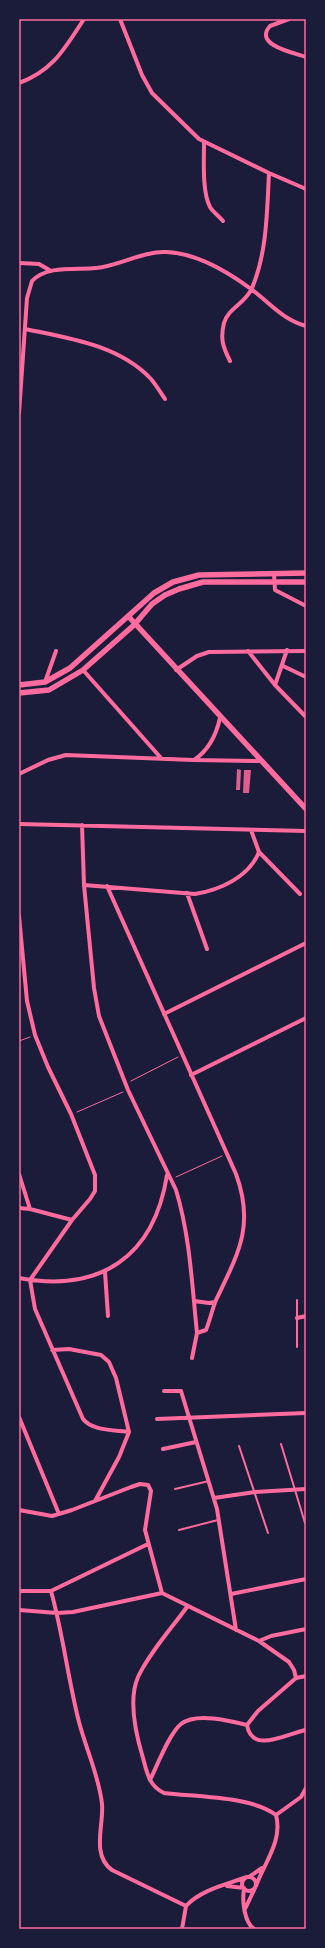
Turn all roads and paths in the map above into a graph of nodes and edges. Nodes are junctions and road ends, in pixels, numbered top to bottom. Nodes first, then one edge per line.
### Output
1 (84, 19) edge
2 (120, 19) edge
3 (289, 19) edge
4 (306, 57) edge
5 (19, 83) edge
6 (204, 143) junction
7 (269, 173) junction
8 (306, 188) edge
9 (223, 221) dead end
10 (19, 263) edge
11 (51, 271) junction
12 (252, 290) junction
13 (306, 326) edge
14 (25, 329) junction
15 (230, 361) dead end
16 (165, 399) dead end
17 (19, 413) edge
18 (306, 573) edge
19 (274, 574) junction
20 (306, 582) edge
21 (274, 583) junction
22 (306, 606) edge
23 (129, 617) junction
24 (134, 625) junction
25 (288, 650) junction
26 (56, 651) dead end
27 (248, 651) junction
28 (306, 651) edge
29 (283, 666) junction
30 (84, 670) junction
31 (176, 670) junction
32 (306, 677) edge
33 (45, 682) junction
34 (19, 685) edge
35 (275, 685) junction
36 (19, 694) edge
37 (306, 717) edge
38 (220, 718) junction
39 (161, 758) junction
40 (193, 760) junction
41 (263, 761) junction
42 (19, 774) edge
43 (306, 809) edge
44 (19, 824) edge
45 (82, 826) junction
46 (251, 830) junction
47 (306, 831) edge
48 (259, 852) junction
49 (84, 885) junction
50 (107, 886) junction
51 (187, 892) junction
52 (300, 894) dead end
53 (19, 916) edge
54 (306, 943) edge
55 (208, 949) dead end
56 (164, 1014) junction
57 (306, 1018) edge
58 (35, 1035) junction
59 (19, 1041) edge
60 (182, 1055) junction
61 (191, 1075) junction
62 (126, 1083) junction
63 (128, 1090) junction
64 (71, 1114) junction
65 (227, 1154) junction
66 (19, 1174) edge
67 (168, 1174) junction
68 (170, 1180) junction
69 (19, 1208) edge
70 (30, 1209) junction
71 (72, 1220) junction
72 (105, 1272) junction
73 (19, 1278) edge
74 (30, 1280) junction
75 (297, 1300) dead end
76 (194, 1301) junction
77 (216, 1302) junction
78 (108, 1316) dead end
79 (306, 1316) edge
80 (297, 1318) junction
81 (197, 1333) junction
82 (297, 1346) dead end
83 (52, 1350) junction
84 (192, 1358) dead end
85 (164, 1391) dead end
86 (306, 1412) edge
87 (19, 1417) edge
88 (188, 1418) junction
89 (158, 1419) dead end
90 (129, 1432) junction
91 (196, 1442) junction
92 (281, 1444) dead end
93 (239, 1446) dead end
94 (163, 1449) dead end
95 (210, 1481) junction
96 (174, 1489) dead end
97 (306, 1489) edge
98 (294, 1490) junction
99 (255, 1492) junction
100 (214, 1498) junction
101 (94, 1501) junction
102 (19, 1510) edge
103 (59, 1514) junction
104 (218, 1520) junction
105 (305, 1523) dead end
106 (179, 1530) dead end
107 (268, 1533) dead end
108 (148, 1544) junction
109 (306, 1579) edge
110 (19, 1591) edge
111 (50, 1591) junction
112 (162, 1593) junction
113 (231, 1594) junction
114 (187, 1607) junction
115 (19, 1610) edge
116 (57, 1613) junction
117 (306, 1629) edge
118 (236, 1630) junction
119 (259, 1641) junction
120 (306, 1676) edge
121 (296, 1678) junction
122 (247, 1725) junction
123 (306, 1730) edge
124 (150, 1780) junction
125 (306, 1788) edge
126 (276, 1815) junction
127 (263, 1867) junction
128 (248, 1877) junction
129 (225, 1886) junction
130 (256, 1887) junction
131 (244, 1888) junction
132 (186, 1906) junction
133 (246, 1909) junction
134 (182, 1929) edge
135 (254, 1929) edge

1 - 5 street
2 - 6 street
3 - 4 street
6 - 7 street
6 - 9 street
7 - 8 street
7 - 12 street
10 - 11 street
11 - 12 street
11 - 14 street
12 - 13 street
12 - 15 street
14 - 16 street
14 - 17 street
18 - 19 main road
19 - 21 street
19 - 23 main road
20 - 21 main road
21 - 22 street
21 - 24 main road
23 - 24 main road
23 - 33 main road
24 - 30 main road
24 - 31 main road
25 - 27 street
25 - 28 street
25 - 29 street
26 - 33 street
27 - 31 street
27 - 35 street
29 - 32 street
29 - 35 street
30 - 36 main road
30 - 39 street
31 - 38 main road
33 - 34 main road
35 - 37 street
38 - 40 street
38 - 41 main road
39 - 40 street
39 - 42 street
40 - 41 street
41 - 43 main road
44 - 45 street
45 - 46 street
45 - 49 street
46 - 47 street
46 - 48 street
48 - 51 street
48 - 52 street
49 - 50 street
49 - 62 street
50 - 51 street
50 - 56 street
51 - 55 street
53 - 58 street
54 - 56 street
56 - 60 street
57 - 61 street
58 - 59 path
58 - 64 street
60 - 61 street
60 - 62 path
61 - 65 street
62 - 63 street
63 - 64 path
63 - 67 street
64 - 71 street
65 - 68 path
65 - 77 street
66 - 70 street
67 - 68 street
67 - 72 street
68 - 76 street
69 - 70 street
70 - 71 street
71 - 74 street
72 - 74 street
72 - 78 street
73 - 74 street
74 - 83 street
75 - 80 lane
76 - 77 street
76 - 81 street
77 - 81 street
79 - 80 street
80 - 82 lane
81 - 84 street
83 - 90 street
83 - 90 street
85 - 88 street
86 - 88 street
87 - 103 street
88 - 89 street
88 - 91 street
90 - 101 street
91 - 94 street
91 - 95 street
92 - 98 lane
93 - 99 lane
95 - 96 lane
95 - 100 street
97 - 98 street
98 - 99 street
98 - 105 lane
99 - 100 street
99 - 107 lane
100 - 104 street
101 - 103 street
101 - 108 street
102 - 103 street
104 - 106 lane
104 - 113 street
108 - 111 street
108 - 112 street
109 - 113 street
110 - 111 street
111 - 116 street
112 - 114 street
112 - 116 street
113 - 118 street
114 - 118 street
114 - 124 street
115 - 116 street
116 - 132 street
117 - 119 street
118 - 119 street
119 - 121 street
120 - 121 street
121 - 122 street
122 - 123 street
122 - 124 street
124 - 126 street
125 - 126 street
126 - 127 street
127 - 128 street
127 - 130 street
128 - 129 street
128 - 130 street
128 - 131 street
129 - 131 street
129 - 132 street
130 - 131 street
130 - 133 street
131 - 133 street
132 - 134 street
133 - 135 street

